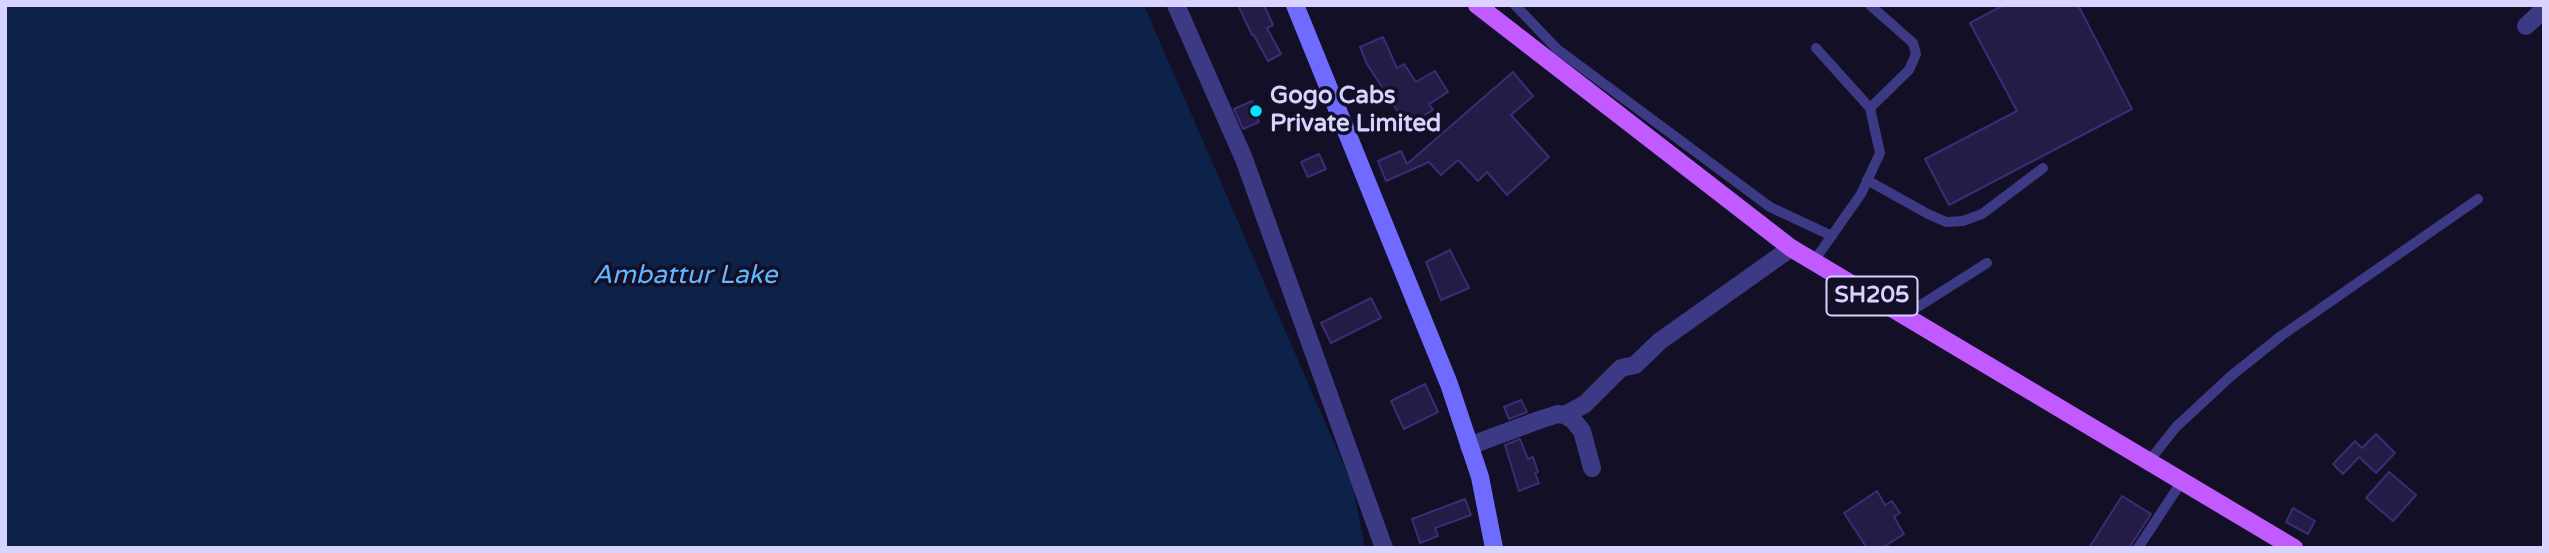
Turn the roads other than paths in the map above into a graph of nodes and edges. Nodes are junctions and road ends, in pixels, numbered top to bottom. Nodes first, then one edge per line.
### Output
1 (1176, 5) edge
2 (1295, 5) edge
3 (1477, 5) edge
4 (1515, 5) edge
5 (1870, 5) edge
6 (2544, 9) edge
7 (2526, 26) dead end
8 (1816, 48) dead end
9 (1870, 108) junction
10 (2043, 168) dead end
11 (1867, 180) junction
12 (2478, 199) dead end
13 (1832, 236) junction
14 (1791, 248) junction
15 (1814, 261) junction
16 (1987, 263) dead end
17 (1905, 315) junction
18 (1565, 415) junction
19 (1469, 446) junction
20 (2148, 461) junction
21 (1592, 468) dead end
22 (2182, 481) junction
23 (1384, 548) edge
24 (1494, 548) edge
25 (2138, 548) edge
26 (2294, 548) edge

1 - 23 street
2 - 19 main road
3 - 14 main road, SH205
4 - 13 lane
5 - 9 lane
6 - 7 street
8 - 9 lane
9 - 11 lane
10 - 11 lane
11 - 13 lane
12 - 20 lane
13 - 15 lane
14 - 15 main road, SH205
14 - 18 street
15 - 17 main road, SH205
16 - 17 lane
17 - 20 main road, SH205
18 - 19 street
18 - 21 street
19 - 24 main road
20 - 22 main road, SH205
22 - 25 lane
22 - 26 main road, SH205

